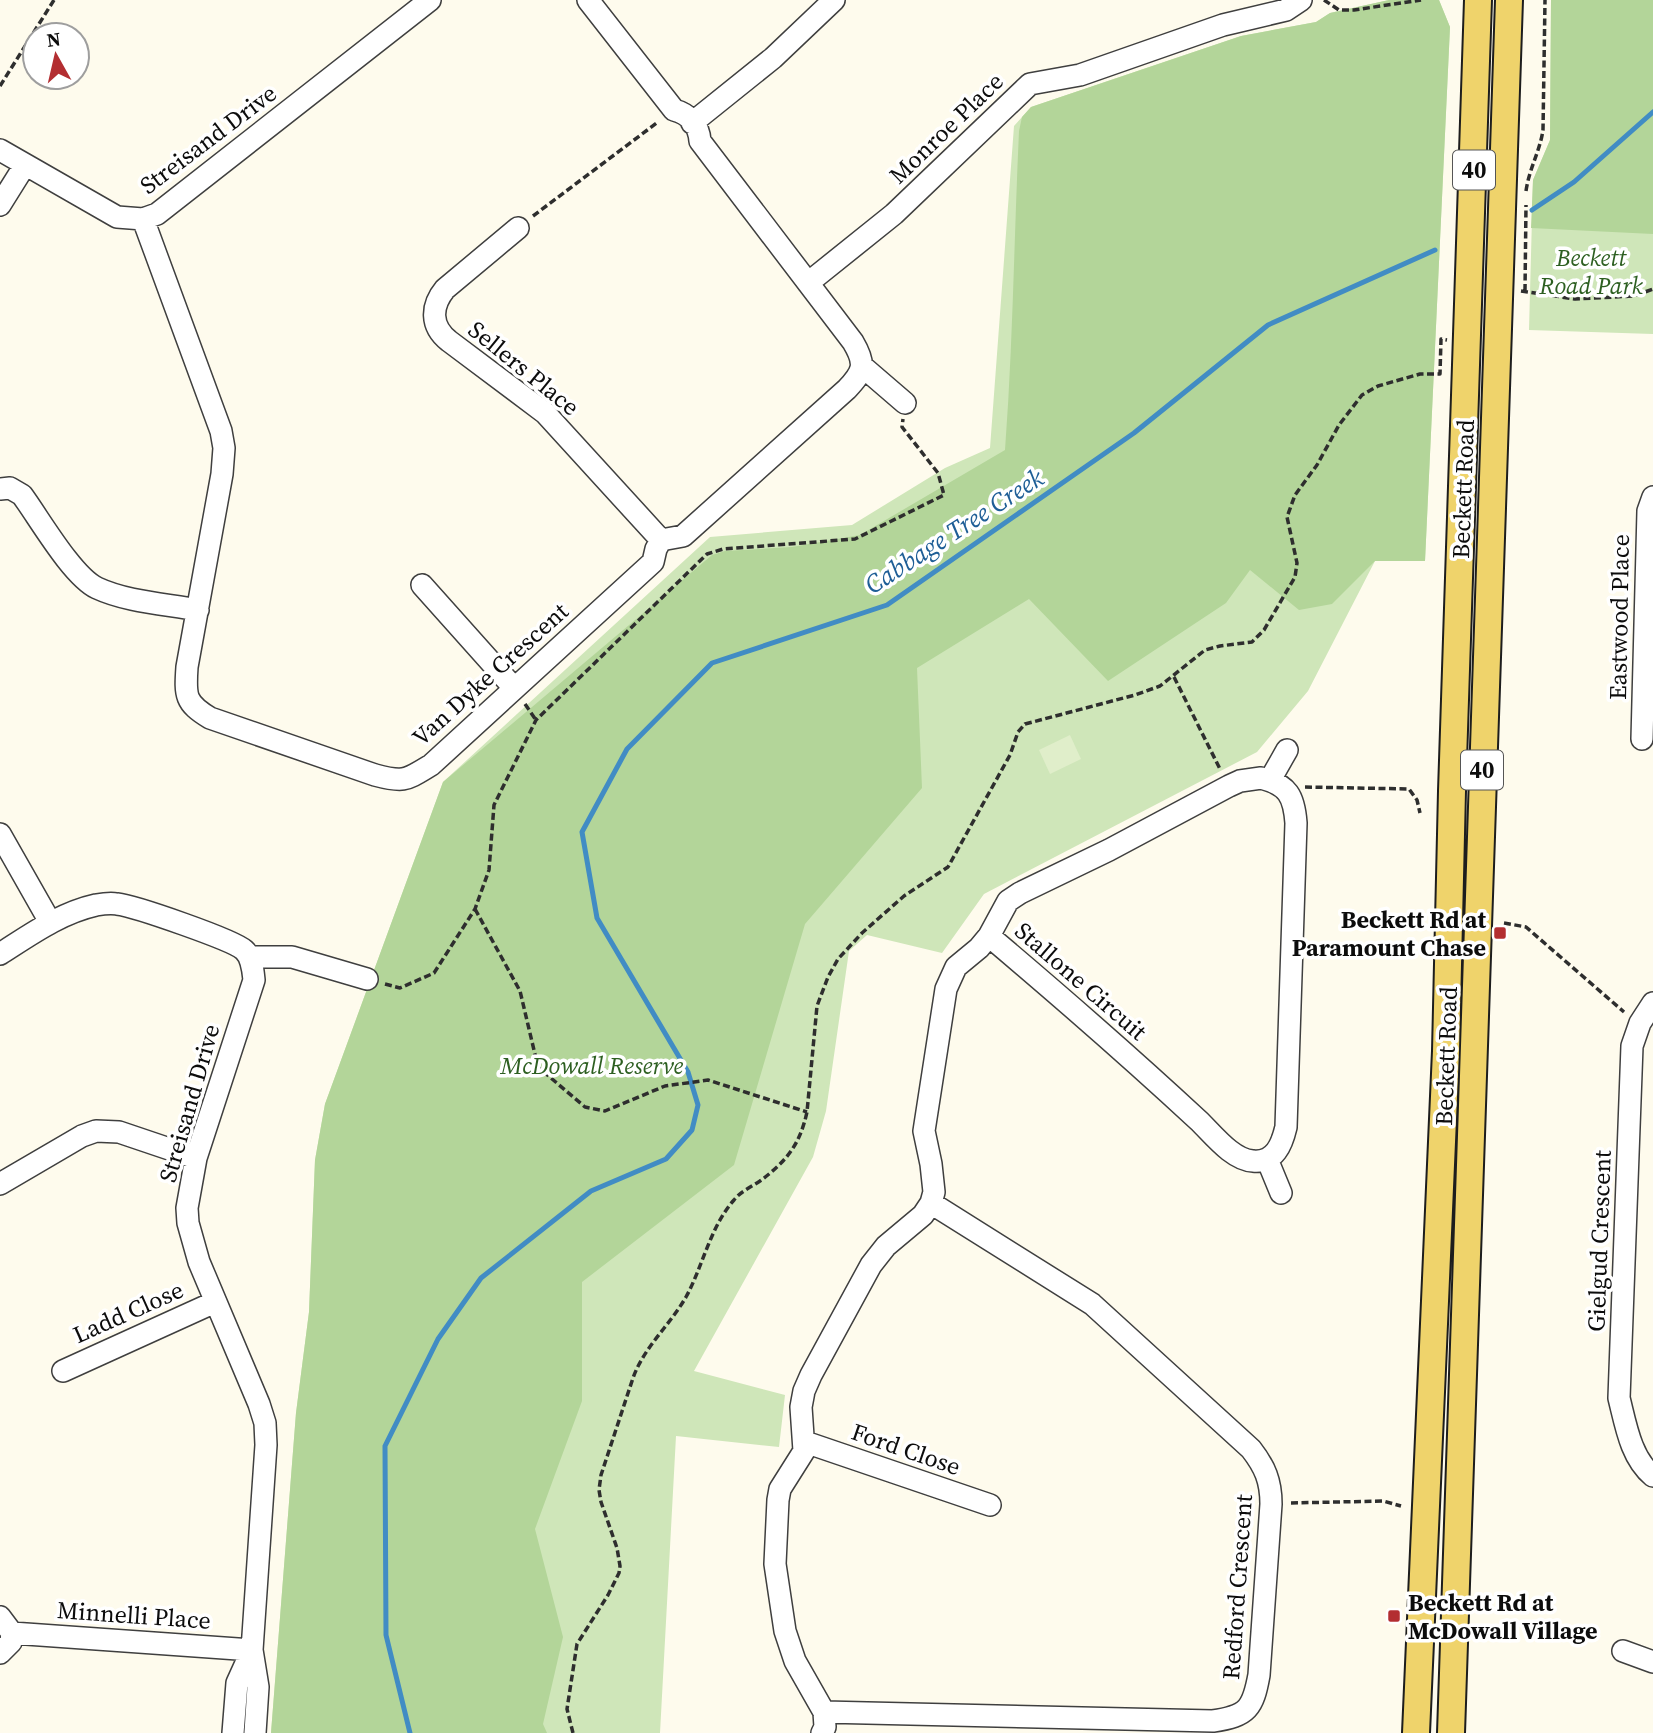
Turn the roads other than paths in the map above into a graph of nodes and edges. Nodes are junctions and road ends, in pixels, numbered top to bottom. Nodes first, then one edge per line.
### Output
1 (430, 0) edge
2 (588, 0) edge
3 (834, 0) edge
4 (1301, 0) edge
5 (1478, 0) edge
6 (1509, 0) edge
7 (692, 123) junction
8 (0, 150) edge
9 (24, 165) junction
10 (0, 205) edge
11 (143, 219) junction
12 (518, 228) road end
13 (808, 284) junction
14 (862, 366) junction
15 (905, 403) road end
16 (0, 489) edge
17 (1653, 498) edge
18 (661, 540) junction
19 (422, 585) dead end
20 (198, 610) junction
21 (514, 688) junction
22 (1642, 739) dead end
23 (1287, 750) dead end
24 (1270, 780) junction
25 (0, 834) edge
26 (50, 922) junction
27 (989, 936) junction
28 (0, 954) edge
29 (250, 957) junction
30 (368, 979) road end
31 (1653, 1003) edge
32 (196, 1158) junction
33 (1267, 1159) junction
34 (0, 1184) edge
35 (1281, 1194) dead end
36 (931, 1203) junction
37 (215, 1302) junction
38 (63, 1371) dead end
39 (805, 1442) junction
40 (1653, 1476) edge
41 (990, 1506) dead end
42 (6, 1625) edge
43 (252, 1650) junction
44 (1623, 1651) dead end
45 (0, 1654) edge
46 (1653, 1662) edge
47 (823, 1722) edge
48 (233, 1733) edge
49 (255, 1733) edge
50 (1416, 1733) edge
51 (1451, 1733) edge

1 - 11 street, Streisand Drive
2 - 7 street
3 - 7 street
4 - 13 street, Monroe Place
5 - 50 main road, Beckett Road / 40
6 - 51 main road, Beckett Road / 40
7 - 13 street
8 - 9 street, Streisand Drive
9 - 10 street
9 - 11 street, Streisand Drive
11 - 20 street, Van Dyke Crescent
12 - 18 street, Sellers Place
13 - 14 street
14 - 15 street
14 - 18 street
16 - 20 street
17 - 22 street, Eastwood Place
18 - 21 street, Van Dyke Crescent
19 - 21 street
20 - 21 street, Van Dyke Crescent
23 - 24 street
24 - 27 street, Stallone Circuit
24 - 33 street
25 - 26 street
26 - 28 street
26 - 29 street
27 - 33 street, Stallone Circuit
27 - 36 street
29 - 30 street
29 - 32 street, Streisand Drive
31 - 40 street, Gielgud Crescent
32 - 34 street
32 - 37 street, Streisand Drive
33 - 35 street
36 - 39 street
36 - 47 street, Redford Crescent
37 - 38 street, Ladd Close
37 - 43 street, Streisand Drive
39 - 41 street, Ford Close
39 - 47 street
42 - 43 street, Minnelli Place
42 - 45 street, Minnelli Place
43 - 48 street, Streisand Drive
43 - 49 street, Streisand Drive
44 - 46 street

